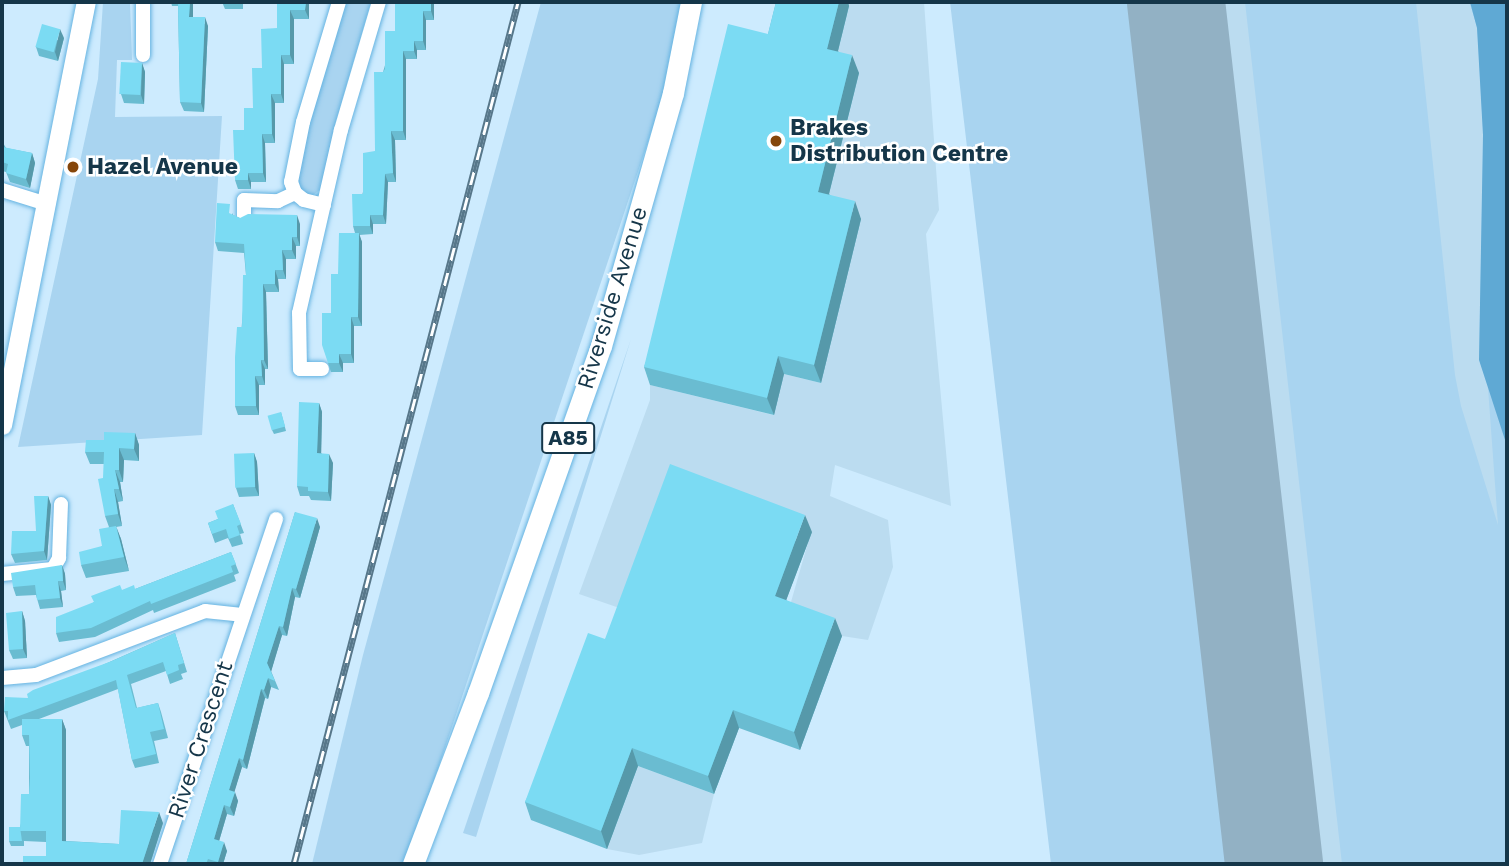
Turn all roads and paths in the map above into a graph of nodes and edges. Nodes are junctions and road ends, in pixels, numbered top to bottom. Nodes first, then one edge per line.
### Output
1 (86, 2) edge
2 (143, 2) edge
3 (339, 2) edge
4 (379, 2) edge
5 (691, 2) edge
6 (143, 55) dead end
7 (2, 190) edge
8 (295, 193) junction
9 (47, 204) junction
10 (324, 205) junction
11 (244, 217) edge
12 (8, 365) edge
13 (322, 369) dead end
14 (2, 425) edge
15 (61, 505) dead end
16 (276, 519) dead end
17 (2, 574) edge
18 (242, 615) junction
19 (2, 678) edge
20 (418, 863) edge
21 (160, 864) edge

1 - 9 street
2 - 6 street
3 - 8 street
4 - 10 street
5 - 20 main road, Riverside Avenue / A85
7 - 9 street
8 - 10 street
8 - 11 street
9 - 12 street
10 - 13 street
12 - 14 street
15 - 17 street
16 - 18 street, River Crescent
18 - 19 street
18 - 21 street, River Crescent

